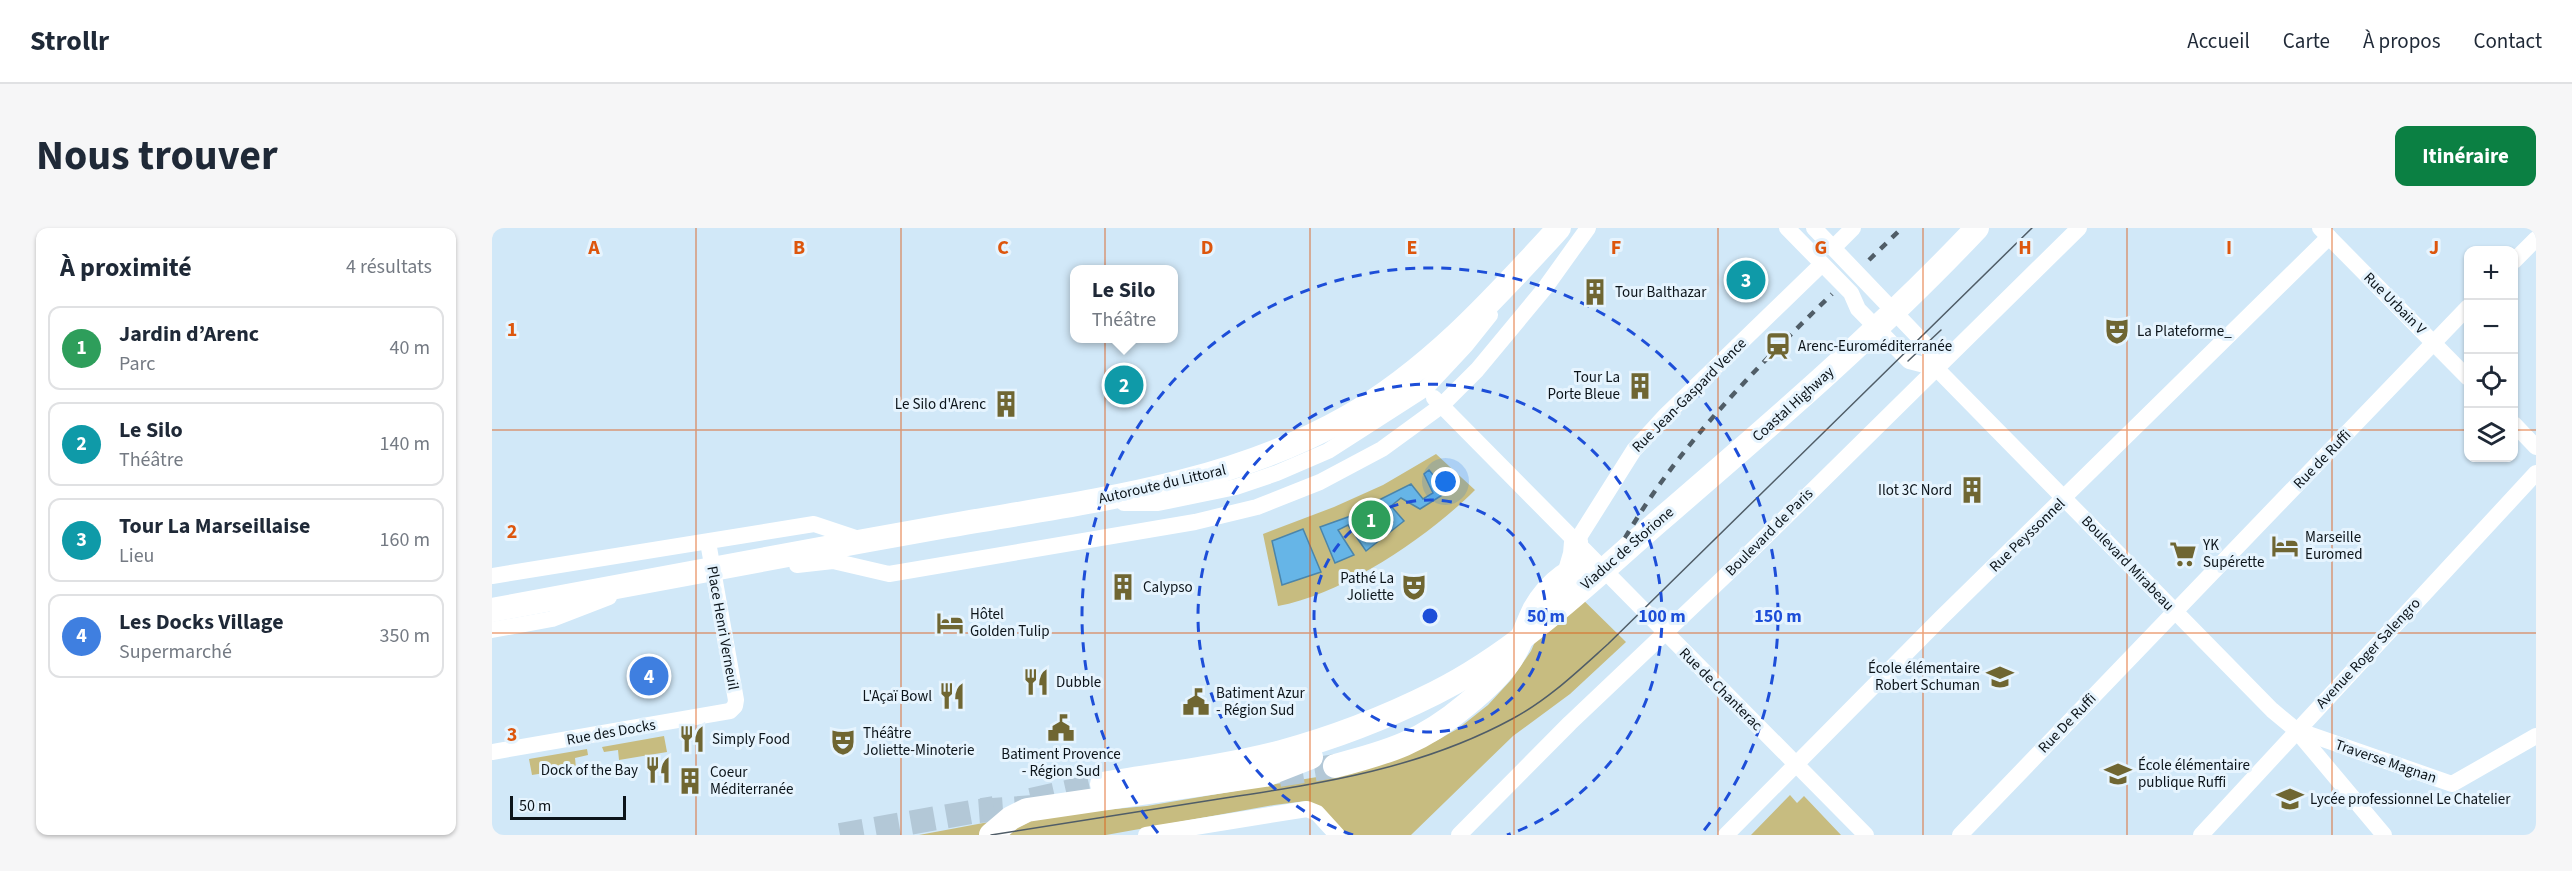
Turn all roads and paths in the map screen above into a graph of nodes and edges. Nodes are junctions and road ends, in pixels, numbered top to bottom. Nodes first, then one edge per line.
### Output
1 (1558, 228) edge
2 (1588, 228) edge
3 (1786, 228) edge
4 (1814, 228) edge
5 (1853, 228) edge
6 (1977, 228) edge
7 (2079, 228) edge
8 (2324, 232) edge
9 (2536, 239) edge
10 (1833, 248) junction
11 (2518, 257) edge
12 (1822, 264) junction
13 (2464, 312) edge
14 (2433, 342) junction
15 (1936, 368) junction
16 (2464, 373) edge
17 (1426, 388) junction
18 (1441, 406) junction
19 (2518, 428) edge
20 (2536, 447) edge
21 (2536, 473) edge
22 (2064, 499) junction
23 (1682, 501) joint
24 (708, 542) junction
25 (1576, 542) junction
26 (1603, 569) junction
27 (1570, 571) junction
28 (687, 572) junction
29 (492, 576) edge
30 (715, 579) junction
31 (492, 597) edge
32 (492, 610) edge
33 (2175, 612) junction
34 (492, 630) edge
35 (1665, 633) junction
36 (730, 711) joint
37 (2296, 730) junction
38 (2536, 736) edge
39 (492, 752) edge
40 (1329, 752) junction
41 (1797, 765) junction
42 (1102, 784) tunnel mouth
43 (991, 835) tunnel mouth
44 (1146, 835) edge
45 (1337, 835) edge
46 (1459, 835) edge
47 (1726, 835) edge
48 (1866, 835) edge
49 (1960, 835) edge
50 (2201, 835) edge
51 (2384, 835) edge

1 - 17 street
1 - 28 highway, Autoroute du Littoral
2 - 18 street
3 - 12 street, Boulevard Mirabeau
4 - 10 street, Boulevard Mirabeau
5 - 10 street
6 - 23 highway, Coastal Highway
7 - 15 street, Boulevard de Paris
8 - 14 street, Rue Urbain V
8 - 22 street, Rue Peyssonnel
9 - 11 street
10 - 15 street, Boulevard Mirabeau
12 - 15 street, Boulevard Mirabeau
12 - 25 street, Rue Jean-Gaspard Vence
13 - 14 street, Rue de Ruffi
14 - 16 street, Rue Urbain V
14 - 33 street, Rue de Ruffi
15 - 22 street, Boulevard Mirabeau
15 - 35 street, Boulevard de Paris
17 - 18 street, Rue de Chanterac
17 - 24 street
18 - 25 street, Rue de Chanterac
18 - 30 street
19 - 20 street
21 - 37 street, Avenue Roger Salengro
22 - 33 street, Boulevard Mirabeau
22 - 41 street, Rue Peyssonnel
23 - 40 highway, Viaduc de Storione
24 - 29 street
24 - 30 street, Place Henri Verneuil
25 - 26 street, Rue de Chanterac
25 - 27 highway
26 - 27 highway
26 - 35 street, Rue de Chanterac
27 - 40 highway
28 - 31 highway
28 - 32 highway
30 - 34 street
30 - 36 street, Place Henri Verneuil
33 - 37 street, Boulevard Mirabeau
33 - 49 street, Rue De Ruffi
35 - 41 street, Rue de Chanterac
35 - 46 street, Boulevard de Paris
36 - 39 street, Rue des Docks
37 - 38 street, Traverse Magnan
37 - 50 street, Avenue Roger Salengro
37 - 51 street
40 - 42 highway
40 - 43 highway
41 - 47 street, Rue Peyssonnel
41 - 48 street, Rue de Chanterac
44 - 45 street

